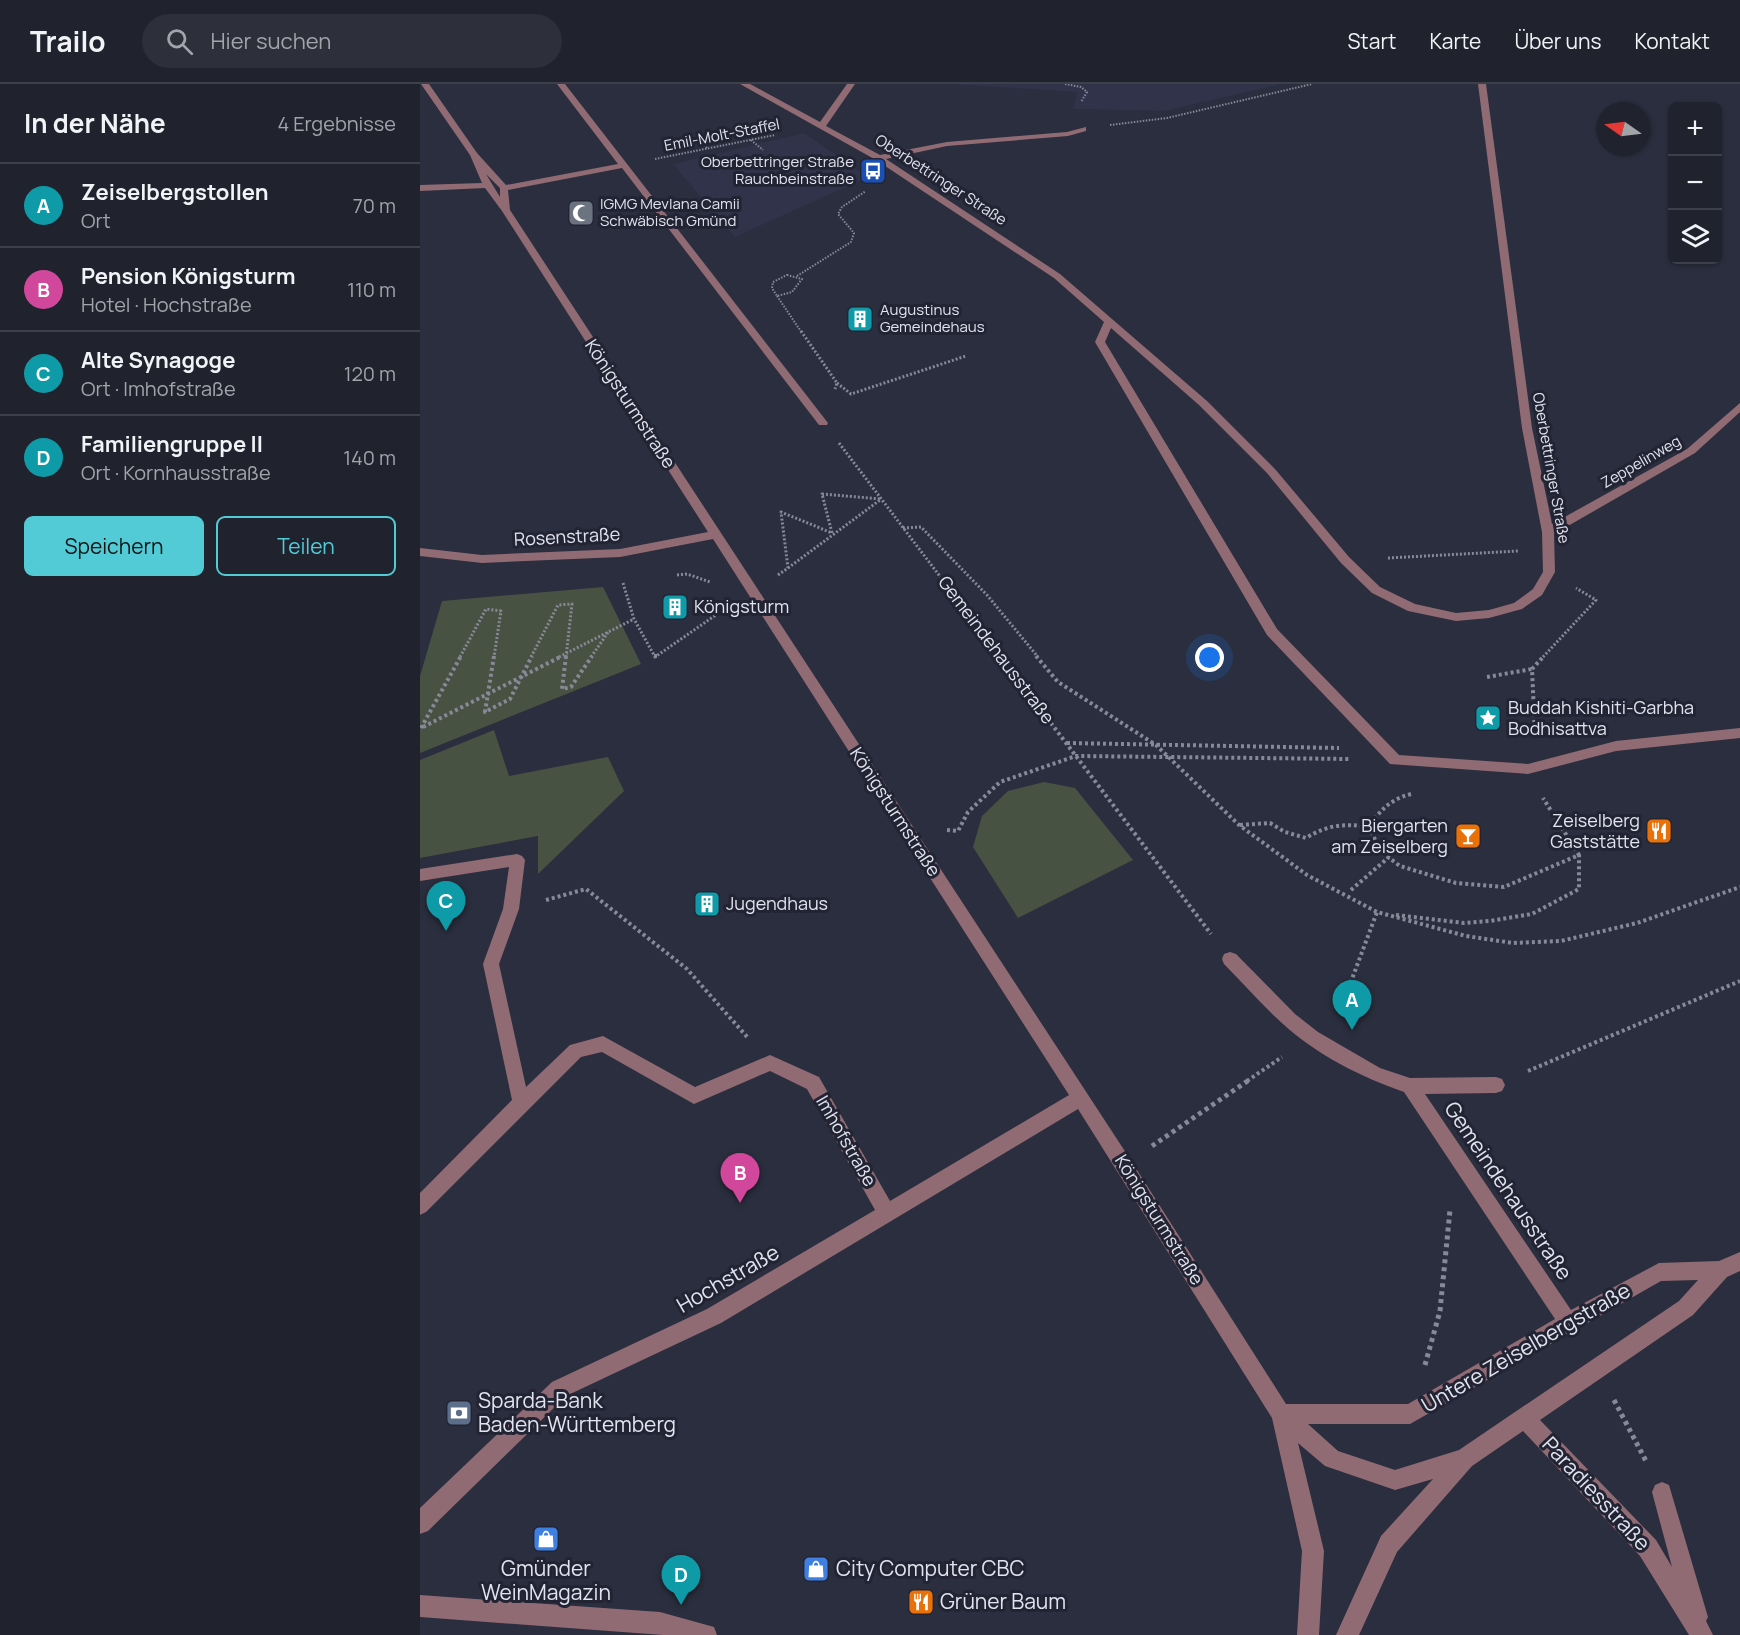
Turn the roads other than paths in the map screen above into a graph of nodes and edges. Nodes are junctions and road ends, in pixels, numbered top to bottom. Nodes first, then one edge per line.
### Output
1 (425, 84) edge
2 (561, 84) edge
3 (744, 84) edge
4 (851, 84) edge
5 (1482, 84) edge
6 (822, 125) junction
7 (1083, 129) road end
8 (474, 155) junction
9 (879, 158) junction
10 (625, 165) junction
11 (487, 185) junction
12 (420, 188) edge
13 (504, 188) junction
14 (506, 210) junction
15 (1109, 321) junction
16 (1740, 406) edge
17 (824, 423) road end
18 (1548, 532) junction
19 (715, 535) junction
20 (420, 552) edge
21 (1740, 733) edge
22 (420, 875) edge
23 (1230, 959) road end
24 (1496, 1085) road end
25 (1410, 1086) junction
26 (1080, 1098) junction
27 (521, 1103) junction
28 (420, 1206) edge
29 (886, 1211) junction
30 (1740, 1261) edge
31 (1720, 1270) junction
32 (1568, 1322) junction
33 (1281, 1414) junction
34 (1524, 1418) junction
35 (1464, 1460) junction
36 (1662, 1492) road end
37 (420, 1523) edge
38 (420, 1606) edge
39 (706, 1635) edge
40 (1308, 1635) edge
41 (1347, 1635) edge
42 (1702, 1635) edge

1 - 8 street, Königsturmstraße
2 - 10 street
3 - 6 street, Oberbettringer Straße
4 - 6 street
5 - 18 street, Oberbettringer Straße
6 - 9 street, Oberbettringer Straße
7 - 9 street
8 - 11 street, Königsturmstraße
8 - 13 street, Königsturmstraße
9 - 15 street, Oberbettringer Straße
10 - 13 street
10 - 17 street
11 - 12 street
11 - 14 street, Königsturmstraße
13 - 14 street, Königsturmstraße
14 - 19 street, Königsturmstraße
15 - 18 street, Oberbettringer Straße
15 - 21 street
16 - 18 street, Zeppelinweg
19 - 20 street, Rosenstraße
19 - 26 street, Königsturmstraße
22 - 27 street
23 - 25 street, Gemeindehausstraße
24 - 25 street, Gemeindehausstraße
25 - 32 street, Gemeindehausstraße
26 - 29 street, Hochstraße
26 - 33 street, Königsturmstraße
27 - 28 street
27 - 29 street, Imhofstraße
29 - 37 street, Hochstraße
30 - 31 street, Untere Zeiselbergstraße
31 - 32 street, Untere Zeiselbergstraße
31 - 34 street, Untere Zeiselbergstraße
32 - 33 street, Untere Zeiselbergstraße
33 - 35 street, Untere Zeiselbergstraße
33 - 40 street
34 - 35 street, Untere Zeiselbergstraße
34 - 42 street, Paradiesstraße
35 - 41 street
36 - 42 street, Paradiesstraße
38 - 39 street

